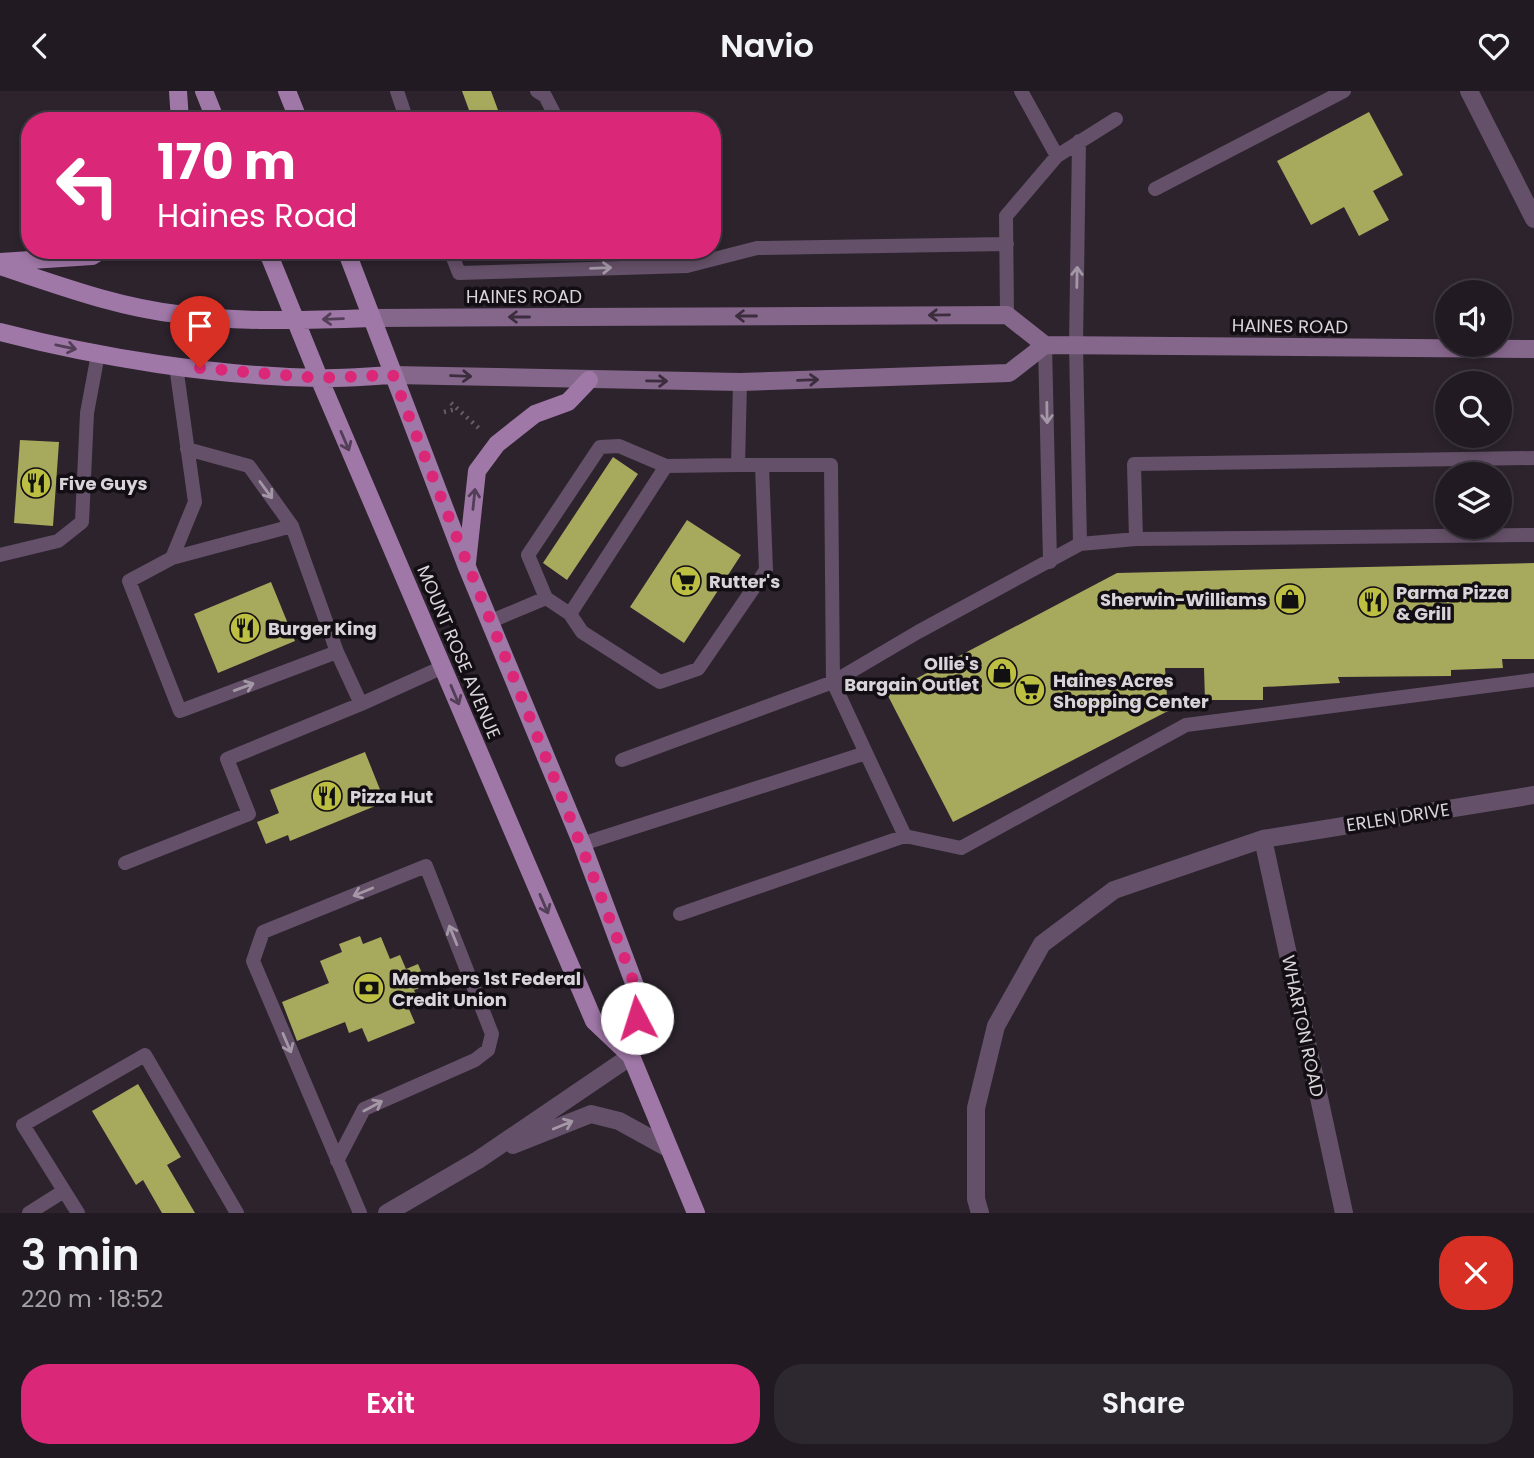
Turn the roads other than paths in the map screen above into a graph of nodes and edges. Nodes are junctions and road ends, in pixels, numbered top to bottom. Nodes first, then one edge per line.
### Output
1 (178, 91) edge
2 (204, 91) edge
3 (288, 91) edge
4 (397, 91) edge
5 (537, 91) edge
6 (1021, 91) edge
7 (1345, 91) edge
8 (1469, 91) edge
9 (179, 112) edge
10 (212, 112) edge
11 (296, 112) edge
12 (404, 112) edge
13 (553, 112) edge
14 (1116, 119) dead end
15 (1079, 141) junction
16 (1057, 156) junction
17 (1155, 189) dead end
18 (1534, 219) edge
19 (1007, 244) junction
20 (721, 258) edge
21 (66, 259) edge
22 (271, 259) edge
23 (348, 259) edge
24 (454, 259) edge
25 (629, 259) edge
26 (716, 259) edge
27 (0, 264) edge
28 (633, 267) junction
29 (1007, 314) junction
30 (371, 318) junction
31 (295, 320) junction
32 (0, 332) edge
33 (1045, 345) junction
34 (1076, 345) junction
35 (1534, 349) edge
36 (98, 354) junction
37 (177, 366) junction
38 (393, 375) junction
39 (318, 378) junction
40 (589, 380) junction
41 (740, 382) junction
42 (187, 449) junction
43 (1534, 458) edge
44 (738, 465) junction
45 (666, 466) junction
46 (762, 466) junction
47 (292, 526) junction
48 (1534, 535) edge
49 (1136, 539) junction
50 (1080, 544) junction
51 (0, 555) edge
52 (172, 558) junction
53 (1051, 562) junction
54 (467, 567) junction
55 (546, 598) junction
56 (570, 614) junction
57 (489, 622) junction
58 (337, 652) junction
59 (443, 667) junction
60 (1534, 680) edge
61 (833, 682) junction
62 (361, 704) junction
63 (866, 753) junction
64 (622, 760) dead end
65 (1534, 795) edge
66 (905, 836) junction
67 (1263, 839) junction
68 (582, 843) junction
69 (125, 863) dead end
70 (680, 913) dead end
71 (631, 1056) junction
72 (668, 1148) junction
73 (478, 1160) junction
74 (337, 1161) junction
75 (64, 1191) junction
76 (29, 1213) edge
77 (78, 1213) edge
78 (237, 1213) edge
79 (359, 1213) edge
80 (387, 1213) edge
81 (696, 1213) edge
82 (980, 1213) edge
83 (1344, 1213) edge

1 - 9 main road
2 - 10 main road
3 - 11 main road
4 - 12 lane
5 - 13 lane
6 - 16 lane
7 - 17 lane
8 - 18 street
14 - 15 lane
15 - 16 lane
34 -> 15 lane
16 - 19 lane
19 - 20 lane
19 - 29 lane
21 - 27 main road
22 - 31 main road, MOUNT ROSE AVENUE
23 - 30 main road
24 -> 28 lane
25 - 28 lane
26 - 28 lane
27 - 31 main road, HAINES ROAD
29 -> 30 main road, HAINES ROAD
29 - 33 main road
30 -> 31 main road, HAINES ROAD
30 - 38 main road
31 - 39 main road, MOUNT ROSE AVENUE
32 -> 36 main road
33 - 34 main road, HAINES ROAD
41 -> 33 main road
33 -> 53 lane
34 - 35 main road, HAINES ROAD
34 - 50 lane
36 - 37 main road
36 - 51 lane
37 - 39 main road
37 - 42 lane
38 - 39 main road
38 -> 40 main road
38 - 54 main road
39 -> 59 main road, MOUNT ROSE AVENUE
40 -> 41 main road
54 -> 40 main road
41 - 44 lane
42 -> 47 lane
42 - 52 lane
43 - 49 lane
44 - 45 lane
44 - 46 lane
45 - 55 lane
45 - 56 lane
46 - 56 lane
46 - 61 lane
47 - 52 lane
47 - 58 lane
48 - 49 lane
49 - 50 lane
50 - 53 lane
52 -> 58 lane
53 - 61 lane
54 - 57 main road
55 - 56 lane
55 - 57 lane
57 - 68 main road
58 - 62 lane
59 - 62 lane
59 -> 71 main road, MOUNT ROSE AVENUE
60 - 66 lane
61 - 63 lane
61 - 64 lane
62 - 69 lane
63 - 66 lane
63 - 68 lane
65 - 67 street, ERLEN DRIVE
66 - 70 lane
67 - 82 street, ERLEN DRIVE
67 - 83 street, WHARTON ROAD
68 - 71 main road
71 - 72 main road, MOUNT ROSE AVENUE
71 - 73 street
73 -> 72 street
72 - 81 main road, MOUNT ROSE AVENUE
73 - 80 street
74 -> 74 lane
74 - 79 lane
75 - 76 lane
75 - 77 lane
75 - 78 lane

